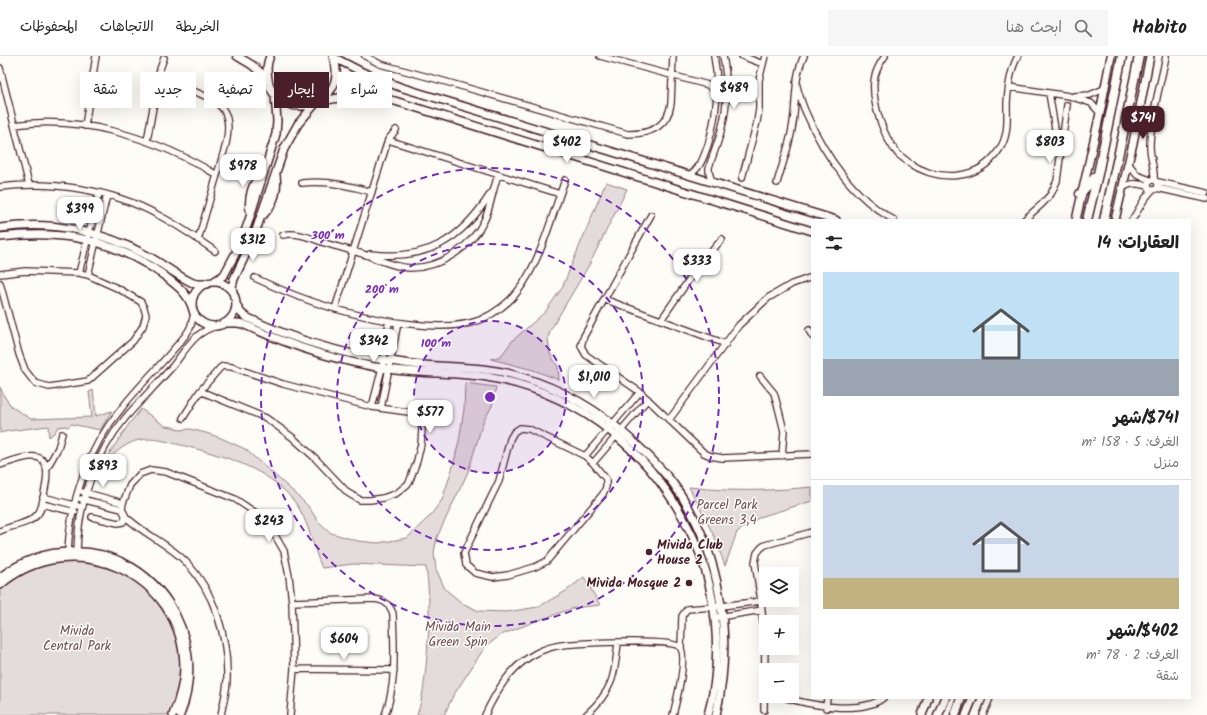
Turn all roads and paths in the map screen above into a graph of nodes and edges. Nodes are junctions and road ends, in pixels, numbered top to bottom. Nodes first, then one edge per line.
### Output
1 (96, 56) edge
2 (270, 56) edge
3 (333, 56) edge
4 (365, 56) edge
5 (600, 56) edge
6 (673, 56) edge
7 (714, 56) edge
8 (723, 56) edge
9 (742, 56) edge
10 (764, 56) edge
11 (804, 56) edge
12 (885, 56) edge
13 (1018, 56) edge
14 (1111, 56) edge
15 (1122, 56) edge
16 (1139, 56) edge
17 (1150, 56) edge
18 (1166, 56) edge
19 (242, 57) edge
20 (164, 58) dead end
21 (763, 64) junction
22 (0, 68) edge
23 (159, 72) edge
24 (362, 72) edge
25 (673, 76) junction
26 (268, 79) junction
27 (796, 83) junction
28 (392, 84) edge
29 (1008, 87) junction
30 (1104, 89) junction
31 (196, 92) edge
32 (329, 92) edge
33 (1049, 93) junction
34 (274, 94) edge
35 (718, 94) junction
36 (1069, 96) junction
37 (392, 101) edge
38 (1067, 105) dead end
39 (153, 108) edge
40 (276, 108) edge
41 (311, 108) edge
42 (1100, 113) junction
43 (14, 125) junction
44 (85, 126) junction
45 (396, 130) dead end
46 (388, 140) junction
47 (147, 141) junction
48 (706, 150) junction
49 (714, 152) junction
50 (1060, 157) junction
51 (1128, 163) junction
52 (265, 170) junction
53 (276, 172) junction
54 (1098, 174) junction
55 (217, 175) junction
56 (498, 175) junction
57 (689, 175) junction
58 (742, 178) dead end
59 (262, 179) junction
60 (565, 180) dead end
61 (273, 181) junction
62 (712, 182) junction
63 (302, 183) dead end
64 (777, 183) dead end
65 (1153, 184) junction
66 (29, 185) junction
67 (1124, 186) junction
68 (0, 187) edge
69 (493, 189) junction
70 (372, 192) junction
71 (99, 193) junction
72 (1207, 193) edge
73 (560, 194) junction
74 (1080, 194) junction
75 (107, 195) junction
76 (1207, 199) edge
77 (252, 212) junction
78 (261, 214) junction
79 (651, 215) dead end
80 (833, 219) edge
81 (892, 219) edge
82 (1025, 219) edge
83 (1076, 219) edge
84 (1087, 219) edge
85 (1104, 219) edge
86 (1115, 219) edge
87 (1133, 219) edge
88 (0, 228) edge
89 (811, 231) edge
90 (89, 232) junction
91 (283, 235) dead end
92 (0, 237) edge
93 (97, 238) junction
94 (87, 239) junction
95 (722, 239) dead end
96 (198, 240) junction
97 (215, 250) dead end
98 (354, 251) junction
99 (362, 254) junction
100 (79, 273) junction
101 (0, 274) edge
102 (88, 275) junction
103 (811, 277) edge
104 (255, 278) dead end
105 (0, 283) edge
106 (210, 283) junction
107 (604, 299) junction
108 (235, 300) junction
109 (335, 309) junction
110 (193, 310) junction
111 (661, 320) junction
112 (388, 321) junction
113 (398, 322) junction
114 (221, 324) junction
115 (809, 330) dead end
116 (811, 334) edge
117 (726, 344) junction
118 (388, 361) junction
119 (386, 368) junction
120 (760, 376) dead end
121 (200, 391) junction
122 (640, 392) junction
123 (648, 399) junction
124 (372, 407) junction
125 (381, 408) junction
126 (183, 418) dead end
127 (669, 420) junction
128 (611, 426) junction
129 (619, 433) junction
130 (62, 434) dead end
131 (811, 454) edge
132 (585, 456) junction
133 (782, 456) junction
134 (593, 463) junction
135 (0, 465) edge
136 (47, 468) junction
137 (79, 491) junction
138 (86, 493) junction
139 (43, 497) junction
140 (76, 498) junction
141 (84, 500) junction
142 (123, 503) junction
143 (42, 504) junction
144 (74, 505) junction
145 (122, 509) junction
146 (81, 510) junction
147 (73, 511) junction
148 (92, 517) dead end
149 (126, 518) junction
150 (0, 531) edge
151 (811, 532) edge
152 (68, 552) junction
153 (77, 552) junction
154 (0, 577) edge
155 (0, 585) edge
156 (759, 585) edge
157 (759, 600) edge
158 (292, 602) junction
159 (717, 607) junction
160 (762, 607) edge
161 (762, 610) junction
162 (718, 617) junction
163 (618, 642) junction
164 (681, 648) junction
165 (765, 663) edge
166 (294, 670) junction
167 (394, 670) junction
168 (827, 699) edge
169 (882, 699) edge
170 (928, 699) edge
171 (944, 699) edge
172 (961, 699) edge
173 (973, 699) edge
174 (990, 699) edge
175 (799, 701) edge
176 (764, 703) edge
177 (826, 708) junction
178 (764, 710) dead end
179 (173, 715) edge
180 (180, 715) edge
181 (221, 715) edge
182 (290, 715) edge
183 (385, 715) edge
184 (485, 715) edge
185 (586, 715) edge
186 (672, 715) edge
187 (708, 715) edge
188 (716, 715) edge
189 (922, 715) edge
190 (938, 715) edge
191 (955, 715) edge
192 (966, 715) edge
193 (983, 715) edge

1 - 44 street
2 - 26 street
3 - 24 street
3 - 32 street
4 - 25 street
5 - 25 street
6 - 25 street
7 - 35 street
8 - 49 street
9 - 21 street
10 - 21 street
11 - 27 street
12 - 29 street
13 - 29 street
14 - 30 street
15 - 54 main road
16 - 85 main road
17 - 51 street
18 - 65 street
19 - 26 street
20 - 23 street
21 - 58 street
22 - 43 street
25 - 35 street
26 - 34 street
27 - 64 street
27 - 81 street
28 - 57 street
29 - 33 street
30 - 36 street
30 - 42 street
31 - 55 street
33 - 36 street
33 - 50 street
35 - 48 street
36 - 42 street
37 - 89 street
38 - 50 street
39 - 47 street
40 - 52 street
41 - 53 street
42 - 74 street
43 - 44 street
43 - 66 street
44 - 47 street
45 - 46 street
46 - 56 street
46 - 70 street
47 - 55 street
48 - 49 street
48 - 57 street
49 - 62 street
50 - 82 street
51 - 65 street
51 - 67 street
52 - 59 street
52 - 77 street
53 - 61 street
53 - 78 street
54 - 74 main road
54 - 84 main road
55 - 96 street
56 - 69 street
56 - 73 street
57 - 62 street
59 - 61 street
59 - 77 street
60 - 73 street
61 - 78 street
62 - 80 street
63 - 70 street
65 - 67 street
65 - 72 street
65 - 76 street
65 - 87 street
66 - 68 street
66 - 71 street
67 - 86 street
69 - 99 street
69 - 99 street
70 - 98 street
71 - 75 street
71 - 90 street
73 - 113 street
74 - 83 street
75 - 93 street
75 - 96 street
77 - 78 street
77 - 106 street
78 - 108 street
79 - 107 street
88 - 90 street
90 - 93 street
90 - 94 street
91 - 98 street
92 - 94 street
93 - 94 street
93 - 102 street
93 - 106 street
93 - 110 street
94 - 100 street
95 - 111 street
96 - 97 street
98 - 99 street
98 - 109 street
100 - 101 street
100 - 102 street
102 - 105 street
103 - 117 street
104 - 109 street
106 - 108 street
106 - 110 street
107 - 111 street
107 - 122 street
108 - 114 street
108 - 118 street
109 - 112 street
110 - 114 street
110 - 137 street
111 - 117 street
112 - 113 street
112 - 118 street
113 - 118 street
114 - 119 street
114 - 138 street
115 - 116 street
117 - 127 street
118 - 119 street
118 - 128 street
119 - 124 street
119 - 125 street
119 - 128 street
120 - 133 street
121 - 124 street
121 - 125 street
121 - 126 street
122 - 123 street
122 - 128 street
123 - 127 street
123 - 129 street
124 - 125 street
127 - 133 street
128 - 129 street
128 - 132 street
129 - 134 street
129 - 159 street
130 - 136 street
131 - 133 street
132 - 134 street
132 - 134 street
135 - 136 street
136 - 139 street
137 - 138 street
137 - 140 street
138 - 141 street
138 - 142 street
139 - 143 street
139 - 144 street
140 - 141 street
140 - 144 street
141 - 145 street
141 - 146 street
142 - 145 street
142 - 158 street
143 - 147 street
143 - 150 street
144 - 146 street
144 - 147 street
145 - 149 street
146 - 147 street
146 - 153 street
147 - 152 street
148 - 149 street
149 - 181 street
151 - 156 street
152 - 153 street
152 - 154 street
153 - 180 street
155 - 179 street
157 - 159 street
158 - 166 street
158 - 167 street
159 - 162 street
159 - 164 street
160 - 161 street
161 - 162 street
161 - 165 street
162 - 187 street
162 - 188 street
163 - 164 street
163 - 184 street
163 - 185 street
164 - 186 street
166 - 167 street
166 - 182 street
167 - 183 street
168 - 177 street
169 - 177 street
170 - 189 street
171 - 190 main road
172 - 191 main road
173 - 192 street
174 - 193 street
175 - 177 street
176 - 178 street

